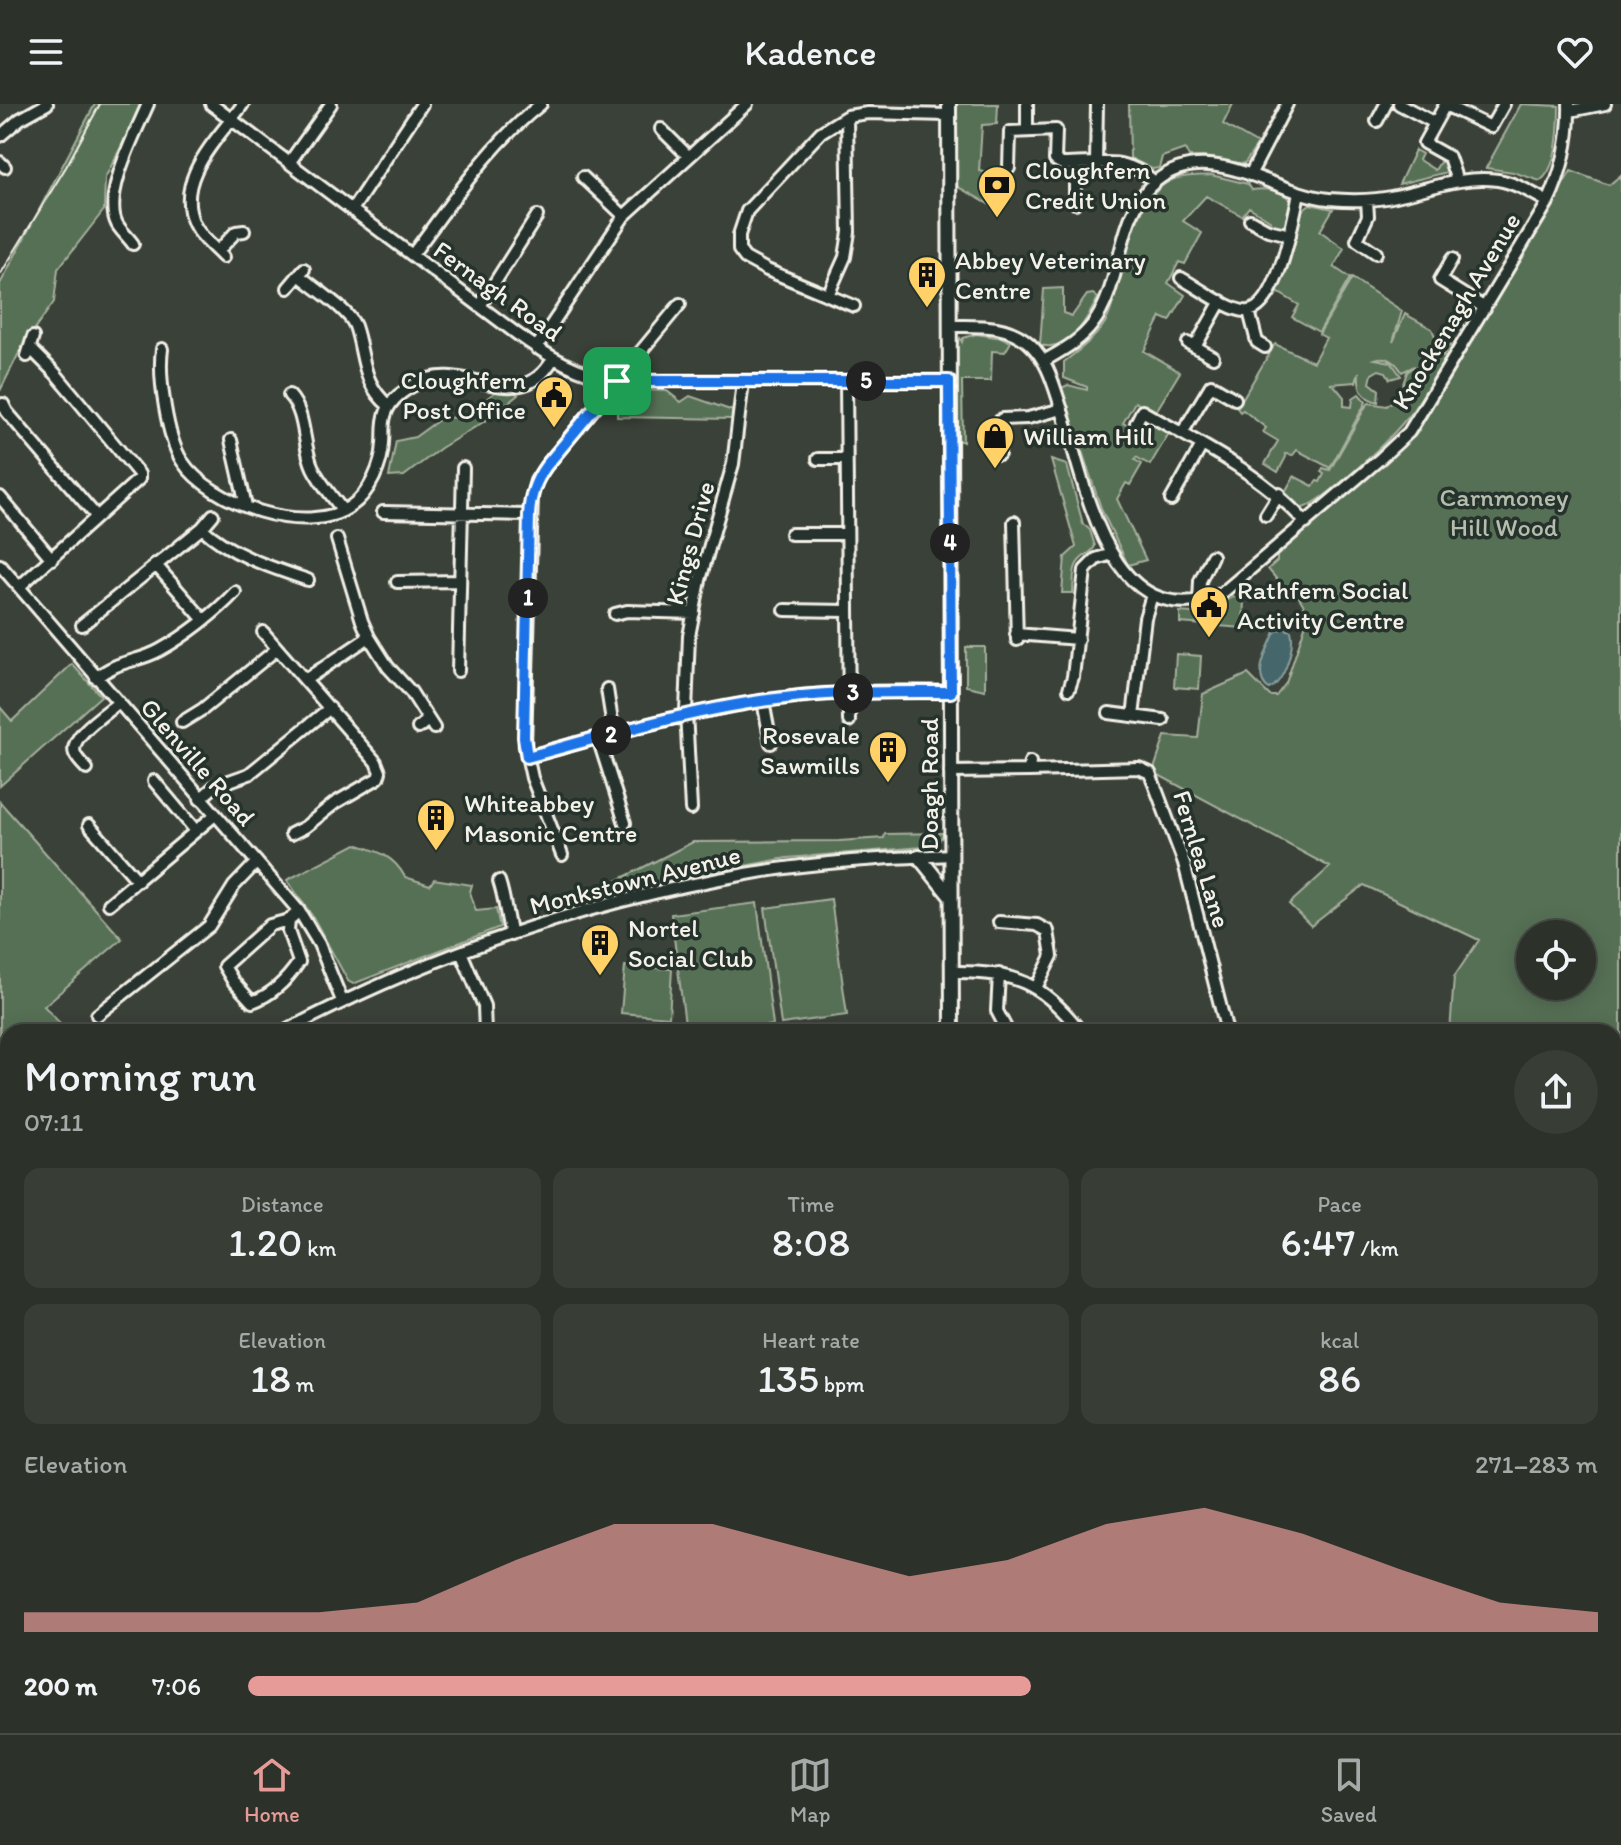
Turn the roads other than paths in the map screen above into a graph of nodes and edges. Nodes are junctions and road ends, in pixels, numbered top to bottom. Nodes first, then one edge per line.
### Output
1 (47, 104) edge
2 (148, 104) edge
3 (211, 104) edge
4 (243, 104) edge
5 (331, 104) edge
6 (422, 104) edge
7 (541, 104) edge
8 (747, 104) edge
9 (1027, 104) edge
10 (1097, 104) edge
11 (1287, 104) edge
12 (1386, 104) edge
13 (1399, 104) edge
14 (1504, 104) edge
15 (1605, 104) edge
16 (1570, 108) edge
17 (948, 109) edge
18 (847, 116) junction
19 (231, 119) junction
20 (1377, 121) dead end
21 (1435, 123) junction
22 (661, 129) dead end
23 (1027, 130) junction
24 (0, 136) edge
25 (688, 156) junction
26 (289, 163) junction
27 (1096, 163) junction
28 (1075, 164) junction
29 (1009, 168) dead end
30 (1250, 175) junction
31 (583, 177) dead end
32 (1457, 181) junction
33 (1155, 182) junction
34 (1299, 193) junction
35 (1367, 200) junction
36 (1548, 202) junction
37 (1075, 203) dead end
38 (352, 210) junction
39 (537, 216) dead end
40 (624, 216) junction
41 (1250, 220) dead end
42 (244, 231) dead end
43 (1290, 235) junction
44 (133, 244) dead end
45 (1376, 253) dead end
46 (412, 255) junction
47 (1452, 259) dead end
48 (1181, 278) dead end
49 (288, 288) dead end
50 (828, 295) junction
51 (1221, 301) junction
52 (680, 304) dead end
53 (480, 306) junction
54 (854, 306) dead end
55 (1485, 308) junction
56 (1249, 311) junction
57 (949, 326) junction
58 (33, 337) dead end
59 (1265, 347) dead end
60 (536, 348) junction
61 (162, 349) dead end
62 (1213, 357) dead end
63 (553, 359) junction
64 (1044, 361) junction
65 (617, 381) junction
66 (846, 381) junction
67 (949, 381) junction
68 (743, 382) junction
69 (289, 395) dead end
70 (1235, 399) dead end
71 (389, 406) junction
72 (1062, 409) junction
73 (3, 413) edge
74 (1136, 423) dead end
75 (1182, 433) junction
76 (231, 440) dead end
77 (1202, 445) junction
78 (999, 454) dead end
79 (818, 459) dead end
80 (846, 459) junction
81 (463, 468) dead end
82 (1279, 494) junction
83 (0, 497) edge
84 (1171, 500) dead end
85 (246, 506) junction
86 (343, 511) junction
87 (383, 512) dead end
88 (462, 513) junction
89 (213, 515) dead end
90 (529, 515) junction
91 (1266, 515) dead end
92 (97, 517) junction
93 (1014, 522) dead end
94 (1306, 523) junction
95 (202, 528) junction
96 (791, 534) dead end
97 (847, 534) junction
98 (337, 539) dead end
99 (1112, 554) junction
100 (1212, 556) dead end
101 (52, 559) junction
102 (155, 564) junction
103 (346, 564) junction
104 (0, 565) edge
105 (333, 567) dead end
106 (282, 570) junction
107 (308, 580) dead end
108 (460, 581) junction
109 (397, 582) dead end
110 (276, 584) dead end
111 (19, 587) junction
112 (220, 588) dead end
113 (1152, 595) junction
114 (1199, 602) junction
115 (785, 610) dead end
116 (847, 611) junction
117 (694, 613) junction
118 (615, 614) dead end
119 (203, 619) junction
120 (82, 625) dead end
121 (263, 632) dead end
122 (369, 637) junction
123 (1078, 639) junction
124 (277, 649) junction
125 (458, 671) dead end
126 (96, 678) junction
127 (305, 680) junction
128 (607, 689) dead end
129 (1069, 689) dead end
130 (951, 692) junction
131 (848, 693) junction
132 (763, 701) junction
133 (118, 703) junction
134 (330, 708) junction
135 (1109, 713) dead end
136 (1133, 716) junction
137 (686, 717) junction
138 (1163, 720) dead end
139 (849, 721) dead end
140 (182, 722) dead end
141 (418, 728) dead end
142 (614, 734) junction
143 (598, 738) junction
144 (771, 743) dead end
145 (527, 757) junction
146 (87, 769) dead end
147 (950, 772) junction
148 (154, 781) dead end
149 (200, 799) junction
150 (691, 809) dead end
151 (215, 815) junction
152 (625, 823) dead end
153 (89, 825) dead end
154 (196, 831) junction
155 (291, 834) dead end
156 (562, 855) dead end
157 (951, 855) junction
158 (919, 857) junction
159 (257, 862) junction
160 (138, 881) junction
161 (499, 881) dead end
162 (951, 897) junction
163 (109, 904) dead end
164 (299, 911) junction
165 (289, 920) junction
166 (999, 922) dead end
167 (511, 935) junction
168 (461, 952) junction
169 (951, 972) junction
170 (999, 974) junction
171 (1036, 988) junction
172 (342, 1001) junction
173 (97, 1015) dead end
174 (298, 1024) edge
175 (485, 1024) edge
176 (952, 1024) edge
177 (1004, 1024) edge
178 (1075, 1024) edge
179 (1225, 1024) edge

1 - 24 street
2 - 44 street
3 - 19 street, Fernagh Road
4 - 19 street
5 - 26 street
6 - 38 street
7 - 46 street
8 - 25 street
9 - 23 street
10 - 27 street
11 - 30 street
12 - 20 street
13 - 21 street
14 - 21 street
15 - 16 street
16 - 36 street, Knockenagh Avenue
17 - 18 street
17 - 57 main road, Doagh Road
18 - 50 street
18 - 50 street
19 - 26 street, Fernagh Road
19 - 42 street
21 - 32 street
22 - 25 street
23 - 28 street
23 - 29 street
25 - 40 street
26 - 38 street, Fernagh Road
27 - 28 street
27 - 33 street
28 - 37 street
30 - 33 street
30 - 34 street
31 - 40 street
32 - 35 street
32 - 36 street
33 - 64 street
34 - 35 street
34 - 43 street
35 - 45 street
36 - 55 street, Knockenagh Avenue
38 - 46 street, Fernagh Road
39 - 53 street
40 - 60 street
41 - 43 street
43 - 56 street
46 - 53 street, Fernagh Road
47 - 55 street
48 - 51 street
49 - 71 street
50 - 54 street
51 - 56 street
51 - 62 street
52 - 65 street
53 - 60 street, Fernagh Road
55 - 94 street, Knockenagh Avenue
56 - 59 street
57 - 64 street
57 - 67 main road, Doagh Road
58 - 92 street
60 - 63 street, Fernagh Road
61 - 85 street
63 - 65 street, Fernagh Road
63 - 71 street
64 - 72 street
65 - 68 street, Fernagh Road
65 - 90 street
66 - 67 street, Fernagh Road
66 - 68 street, Fernagh Road
66 - 80 street
67 - 130 main road, Doagh Road
68 - 117 street, Kings Drive
69 - 86 street
70 - 75 street
71 - 86 street
72 - 78 street
72 - 99 street
73 - 92 street
74 - 75 street
75 - 77 street
76 - 85 street
77 - 82 street
77 - 84 street
79 - 80 street
80 - 97 street
81 - 88 street
82 - 91 street
82 - 94 street
83 - 101 street
85 - 86 street
87 - 88 street
88 - 90 street
88 - 108 street
89 - 95 street
90 - 145 street
92 - 101 street
93 - 123 street
94 - 114 street, Knockenagh Avenue
95 - 102 street
95 - 106 street
96 - 97 street
97 - 116 street
98 - 103 street
99 - 113 street
99 - 123 street
100 - 114 street
101 - 111 street
102 - 119 street
102 - 120 street
103 - 105 street
103 - 122 street
104 - 111 street, Glenville Road
106 - 107 street
106 - 110 street
108 - 109 street
108 - 125 street
111 - 126 street, Glenville Road
112 - 119 street
113 - 114 street
113 - 136 street
115 - 116 street
116 - 131 street
117 - 118 street
117 - 137 street, Kings Drive
119 - 126 street
121 - 124 street
122 - 127 street
122 - 141 street
123 - 129 street
124 - 127 street
124 - 140 street
126 - 133 street, Glenville Road
127 - 134 street
128 - 142 street
130 - 131 street
130 - 147 main road, Doagh Road
131 - 132 street
131 - 139 street
132 - 137 street
132 - 144 street
133 - 146 street
133 - 149 street, Glenville Road
134 - 149 street
134 - 155 street
135 - 136 street
136 - 138 street
137 - 142 street
137 - 150 street, Kings Drive
142 - 143 street
143 - 145 street
143 - 152 street
145 - 156 street
147 - 157 main road, Doagh Road
147 - 179 street, Fernlea Lane
148 - 154 street
149 - 151 street, Glenville Road
151 - 154 street
151 - 159 street, Glenville Road
153 - 160 street
154 - 160 street
157 - 158 street, Monkstown Avenue
157 - 162 main road, Doagh Road
158 - 162 main road
158 - 167 street, Monkstown Avenue
159 - 164 street, Glenville Road
159 - 173 street
160 - 163 street
161 - 167 street
162 - 169 main road, Doagh Road
164 - 165 street
164 - 172 street, Glenville Road
165 - 165 street
166 - 171 street
167 - 168 street, Monkstown Avenue
168 - 172 street, Monkstown Avenue
168 - 175 street
169 - 170 street
169 - 176 main road, Doagh Road
170 - 171 street
170 - 177 street
171 - 178 street
172 - 174 street, Monkstown Avenue

